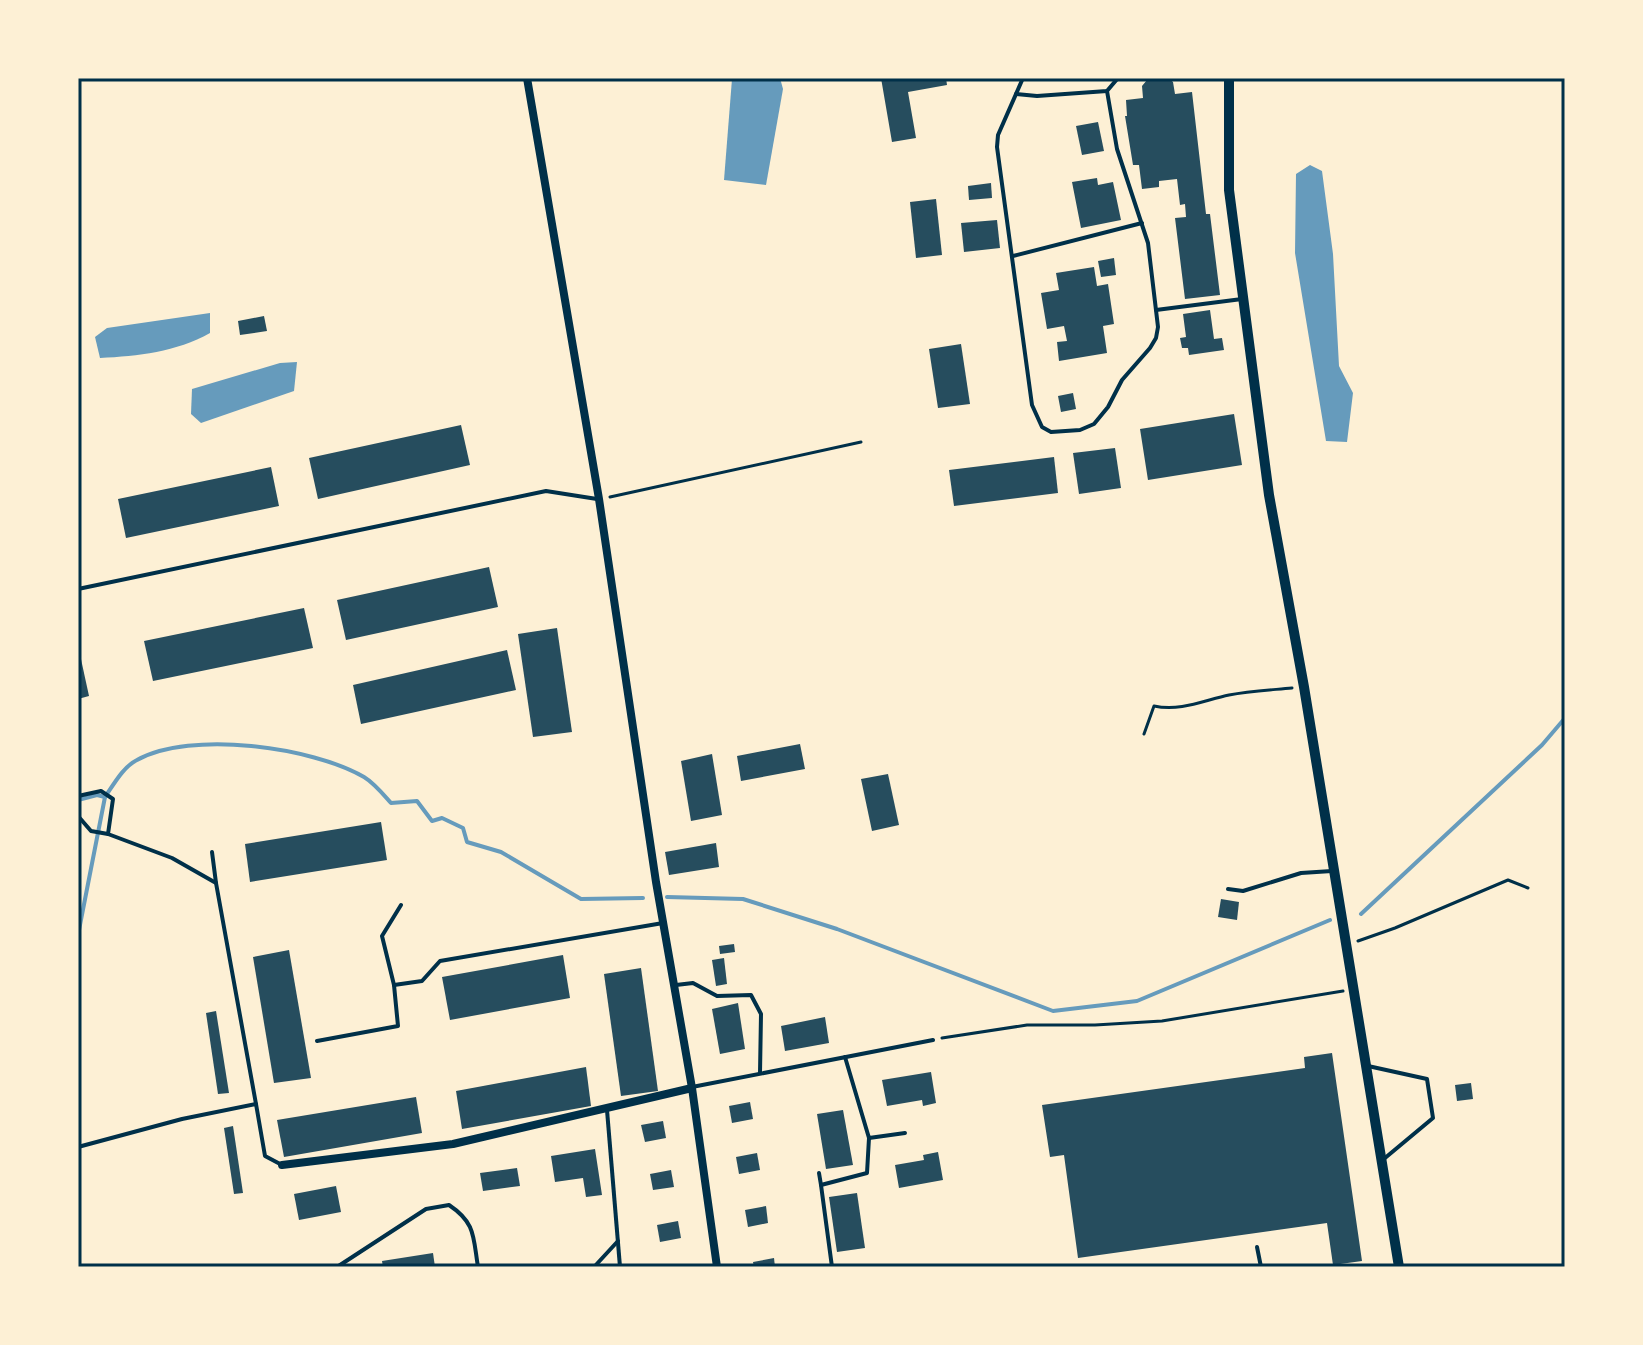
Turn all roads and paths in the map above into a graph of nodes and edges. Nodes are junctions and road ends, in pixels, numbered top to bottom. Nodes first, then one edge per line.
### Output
1 (527, 78) edge
2 (1023, 78) edge
3 (1118, 78) edge
4 (1229, 78) edge
5 (1107, 91) junction
6 (1016, 94) junction
7 (1142, 223) junction
8 (1013, 256) junction
9 (1244, 298) junction
10 (1156, 310) junction
11 (861, 442) dead end
12 (599, 499) junction
13 (78, 589) edge
14 (1304, 687) junction
15 (1144, 734) dead end
16 (78, 796) edge
17 (78, 816) edge
18 (108, 834) junction
19 (212, 852) dead end
20 (1335, 870) junction
21 (216, 883) junction
22 (1528, 888) dead end
23 (1228, 889) dead end
24 (401, 905) dead end
25 (663, 923) junction
26 (1347, 944) junction
27 (394, 985) junction
28 (674, 986) junction
29 (1354, 989) junction
30 (933, 1040) joint
31 (317, 1041) dead end
32 (845, 1057) junction
33 (1367, 1066) junction
34 (760, 1074) junction
35 (692, 1088) junction
36 (256, 1104) junction
37 (607, 1107) junction
38 (905, 1133) dead end
39 (869, 1138) junction
40 (78, 1147) edge
41 (1383, 1159) junction
42 (282, 1165) joint
43 (819, 1173) dead end
44 (821, 1185) junction
45 (618, 1241) junction
46 (1257, 1247) dead end
47 (337, 1267) edge
48 (478, 1267) edge
49 (594, 1267) edge
50 (620, 1267) edge
51 (717, 1267) edge
52 (832, 1267) edge
53 (1261, 1267) edge
54 (1399, 1267) edge

1 - 12 street
2 - 6 lane
3 - 5 lane
4 - 9 street
5 - 6 lane
5 - 7 lane
6 - 8 lane
7 - 8 lane
7 - 10 lane
8 - 10 lane
9 - 10 lane
9 - 14 street
11 - 12 path
12 - 13 lane
12 - 25 street
14 - 15 path
14 - 20 street
16 - 18 lane
17 - 18 lane
18 - 21 lane
19 - 21 lane
20 - 23 lane
20 - 26 street
21 - 36 lane
22 - 26 path
24 - 27 lane
25 - 27 lane
25 - 28 street
26 - 29 street
27 - 31 lane
28 - 34 lane
28 - 35 street
29 - 30 path
29 - 33 street
30 - 32 lane
32 - 34 lane
32 - 39 lane
33 - 41 street
33 - 41 lane
34 - 35 lane
35 - 37 street
35 - 51 street
36 - 40 lane
36 - 42 lane
37 - 42 street
37 - 45 lane
38 - 39 lane
39 - 44 lane
41 - 54 street
43 - 44 lane
44 - 52 lane
45 - 49 lane
45 - 50 lane
46 - 53 lane
47 - 48 lane

